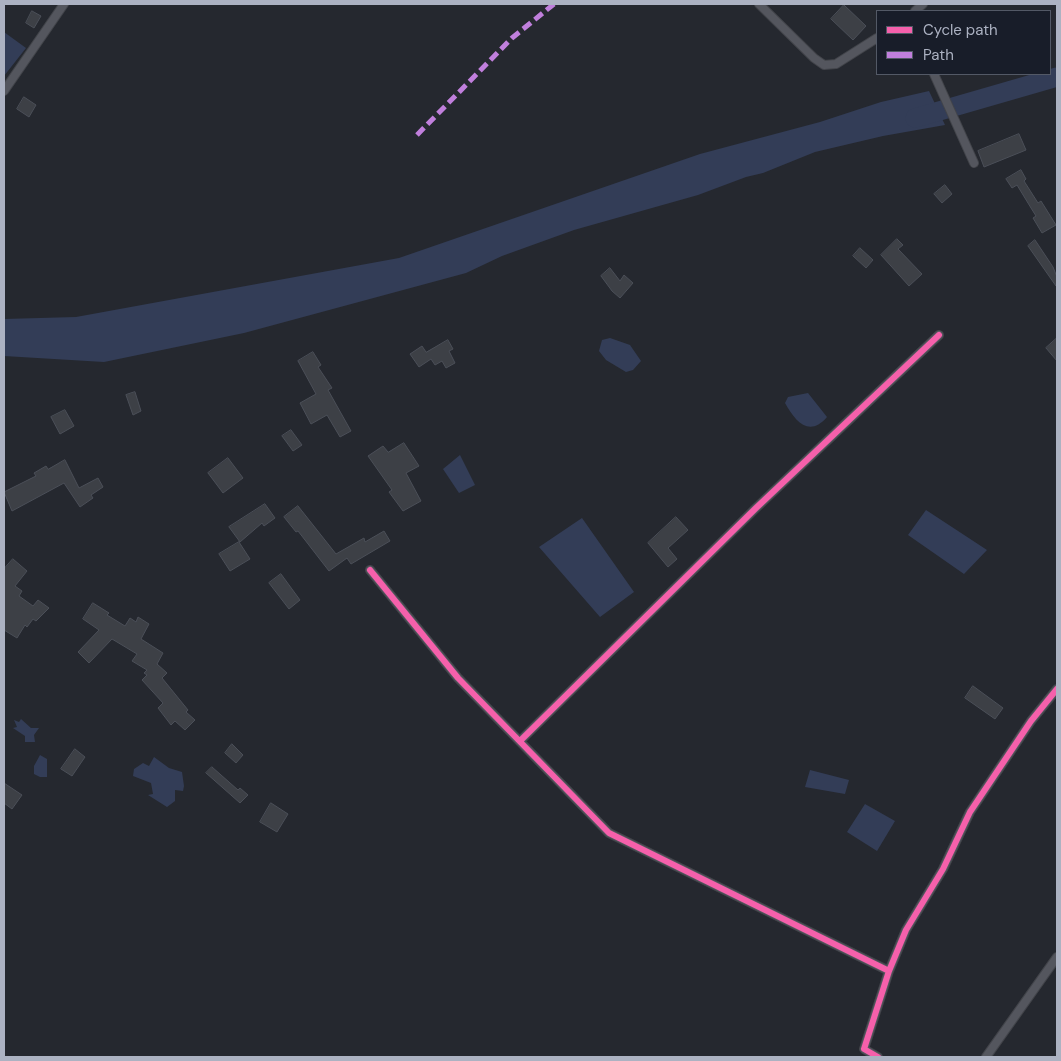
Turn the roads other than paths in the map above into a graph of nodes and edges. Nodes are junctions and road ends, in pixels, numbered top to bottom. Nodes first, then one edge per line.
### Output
1 (64, 4) edge
2 (760, 4) edge
3 (876, 39) edge
4 (934, 75) edge
5 (4, 90) edge
6 (974, 163) dead end
7 (939, 335) dead end
8 (370, 570) dead end
9 (1057, 689) edge
10 (520, 741) junction
11 (1057, 957) edge
12 (890, 971) junction
13 (864, 1053) edge
14 (878, 1057) edge
15 (986, 1057) edge

1 - 5 street
2 - 3 street
4 - 6 street
7 - 10 street
8 - 10 street
9 - 12 street
10 - 12 street
11 - 15 street
12 - 13 street
13 - 14 street

